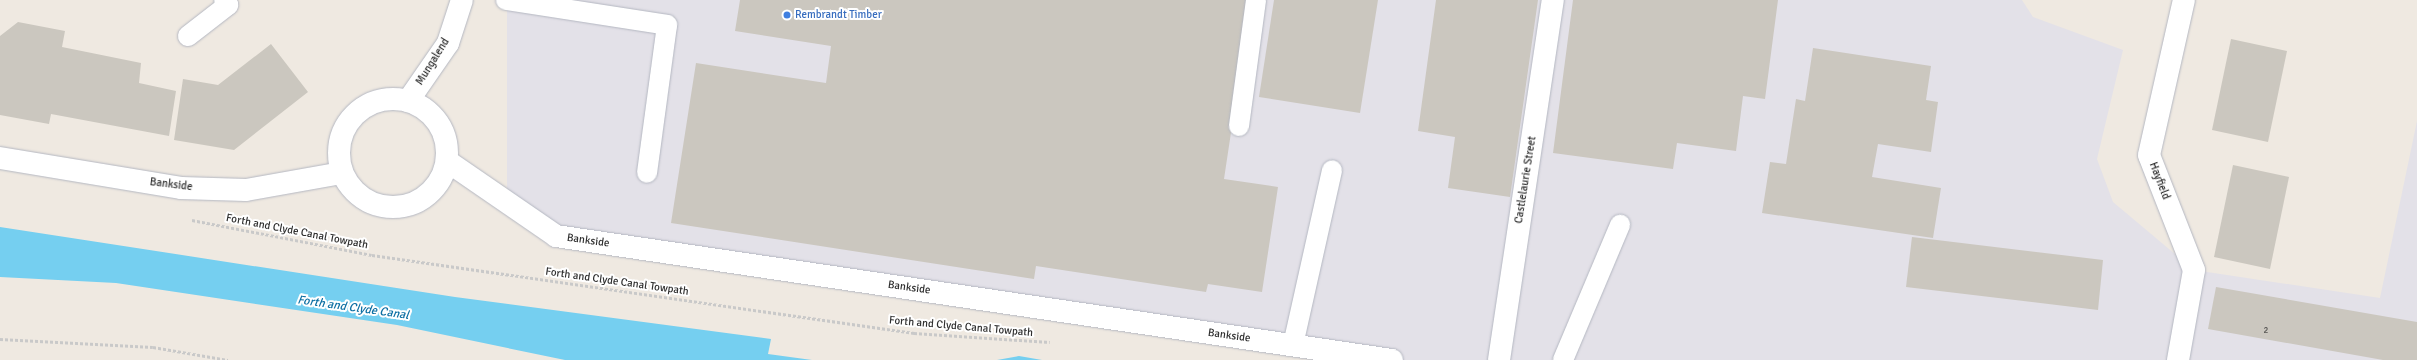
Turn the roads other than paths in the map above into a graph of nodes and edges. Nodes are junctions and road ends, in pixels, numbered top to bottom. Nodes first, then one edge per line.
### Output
1 (224, 0) edge
2 (462, 0) edge
3 (506, 0) edge
4 (1256, 0) edge
5 (1553, 0) edge
6 (2184, 0) edge
7 (188, 36) dead end
8 (408, 101) junction
9 (1239, 126) dead end
10 (0, 158) edge
11 (446, 162) junction
12 (1332, 170) dead end
13 (342, 173) junction
14 (647, 173) dead end
15 (1620, 225) dead end
16 (1293, 345) junction
17 (1392, 360) edge
18 (1499, 360) edge
19 (1563, 360) edge
20 (2178, 360) edge

1 - 7 lane
2 - 8 street, Mungalend
3 - 14 lane
4 - 9 lane
5 - 18 street, Castlelaurie Street
6 - 20 street, Hayfield
8 - 11 street
8 - 13 street
10 - 13 street, Bankside
11 - 13 street
11 - 16 street, Bankside
12 - 16 lane
15 - 19 lane
16 - 17 street, Bankside

